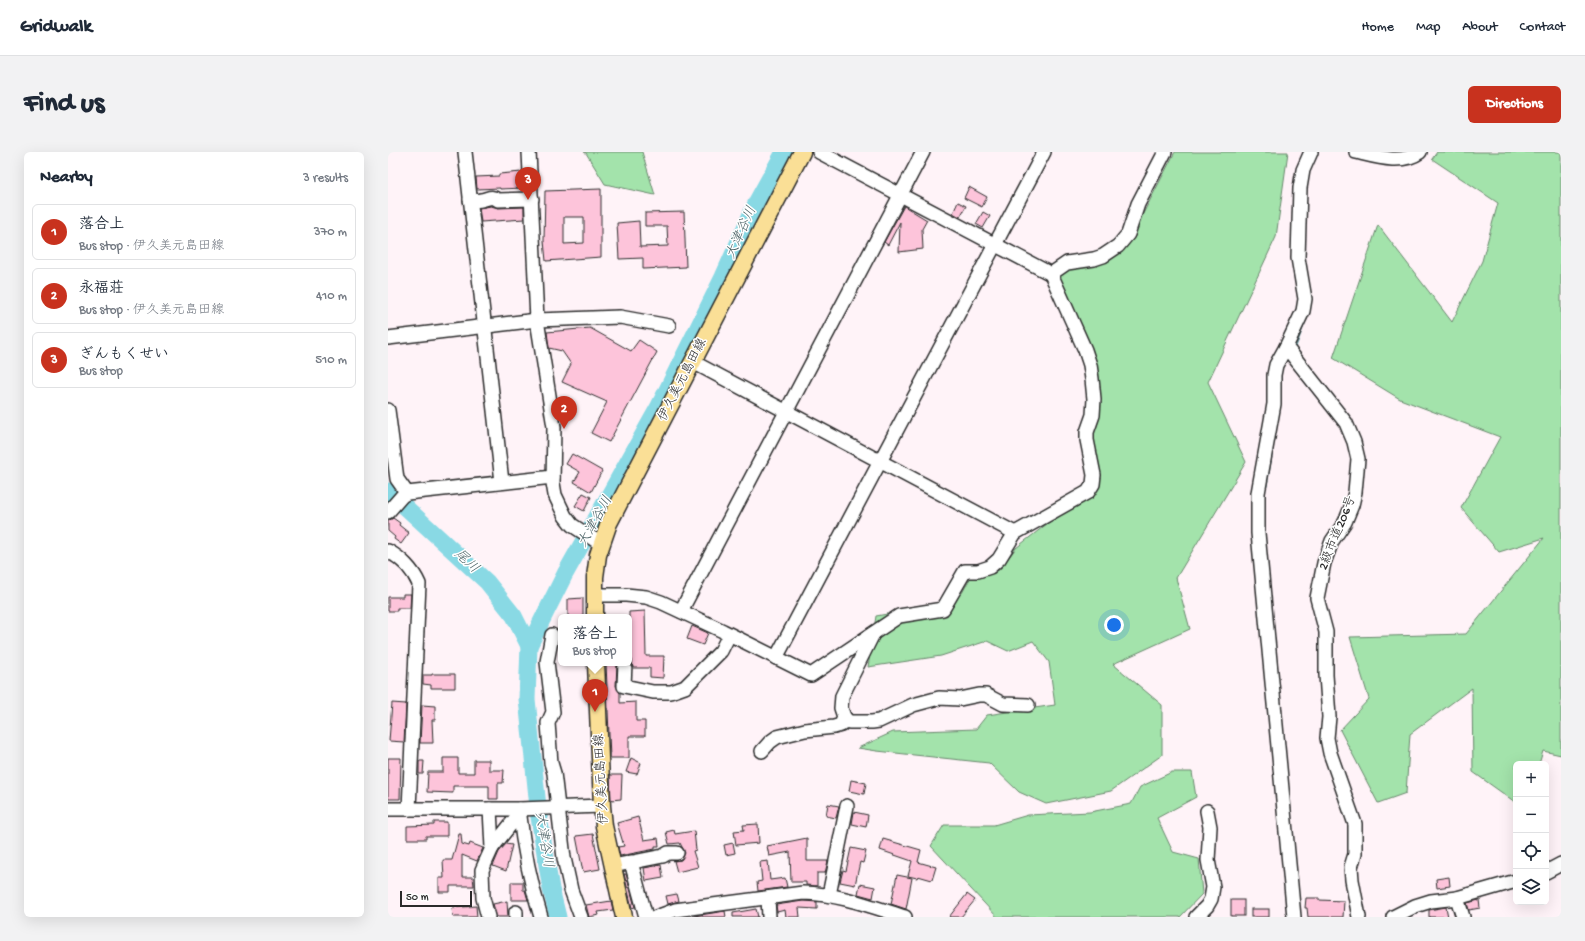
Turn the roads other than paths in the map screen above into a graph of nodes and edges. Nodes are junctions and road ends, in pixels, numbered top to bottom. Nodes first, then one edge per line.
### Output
1 (465, 152) edge
2 (529, 152) edge
3 (802, 152) edge
4 (819, 152) edge
5 (923, 152) edge
6 (1044, 152) edge
7 (1165, 152) edge
8 (1312, 152) edge
9 (1356, 152) edge
10 (1420, 152) edge
11 (900, 195) junction
12 (532, 199) junction
13 (470, 200) junction
14 (995, 246) junction
15 (1051, 274) junction
16 (537, 320) junction
17 (485, 326) junction
18 (669, 326) dead end
19 (388, 338) edge
20 (1286, 347) junction
21 (693, 362) junction
22 (388, 410) edge
23 (786, 412) junction
24 (880, 461) junction
25 (553, 478) junction
26 (502, 482) junction
27 (404, 495) junction
28 (390, 509) edge
29 (1015, 533) junction
30 (598, 542) junction
31 (388, 551) edge
32 (594, 595) junction
33 (681, 611) junction
34 (595, 614) edge
35 (873, 634) junction
36 (552, 635) dead end
37 (729, 635) junction
38 (776, 658) junction
39 (596, 666) edge
40 (625, 666) edge
41 (1028, 706) dead end
42 (844, 717) junction
43 (762, 751) dead end
44 (602, 806) junction
45 (847, 806) dead end
46 (558, 808) junction
47 (388, 809) edge
48 (409, 810) junction
49 (490, 810) junction
50 (520, 811) junction
51 (1207, 811) dead end
52 (492, 848) junction
53 (677, 853) dead end
54 (631, 862) junction
55 (1561, 864) edge
56 (613, 866) junction
57 (1549, 870) edge
58 (1513, 882) edge
59 (829, 895) junction
60 (768, 898) junction
61 (1457, 898) junction
62 (700, 913) edge
63 (1359, 914) edge
64 (488, 917) edge
65 (541, 917) edge
66 (581, 917) edge
67 (624, 917) edge
68 (646, 917) edge
69 (656, 917) edge
70 (769, 917) edge
71 (905, 917) edge
72 (1196, 917) edge
73 (1294, 917) edge
74 (1393, 917) edge
75 (1463, 917) edge

1 - 13 street
2 - 12 street
3 - 21 main road, 伊久美元島田線
4 - 11 street
5 - 11 street
6 - 14 street
7 - 15 street
8 - 20 street
9 - 10 street
11 - 14 street
11 - 23 street
12 - 13 street
12 - 16 street
13 - 17 street
14 - 15 street
14 - 24 street
15 - 29 street
16 - 17 street
16 - 18 street
16 - 25 street
17 - 19 street
17 - 26 street
20 - 63 street, 2級市道206号
20 - 73 street
21 - 23 street
21 - 30 main road, 伊久美元島田線
22 - 27 street
23 - 24 street
23 - 33 street
24 - 29 street
24 - 38 street
25 - 26 street
25 - 30 street
26 - 27 street
27 - 28 street
29 - 35 street
30 - 32 main road, 伊久美元島田線
31 - 48 street
32 - 33 street
32 - 34 main road, 伊久美元島田線
33 - 37 street
35 - 38 street
35 - 42 street
36 - 46 street
37 - 38 street
37 - 40 street
39 - 44 main road, 伊久美元島田線
41 - 42 street
42 - 43 street
44 - 46 street
44 - 56 main road, 伊久美元島田線
45 - 59 street
46 - 50 street
46 - 66 street
47 - 48 street
48 - 49 street
49 - 50 street
49 - 52 street
50 - 52 street
50 - 65 street
51 - 72 street
52 - 64 street
53 - 54 street
54 - 56 street
54 - 68 street
55 - 57 street
56 - 67 main road, 伊久美元島田線
58 - 61 street
59 - 60 street
59 - 71 street
60 - 62 street
60 - 70 street
61 - 74 street
61 - 75 street
62 - 69 street

